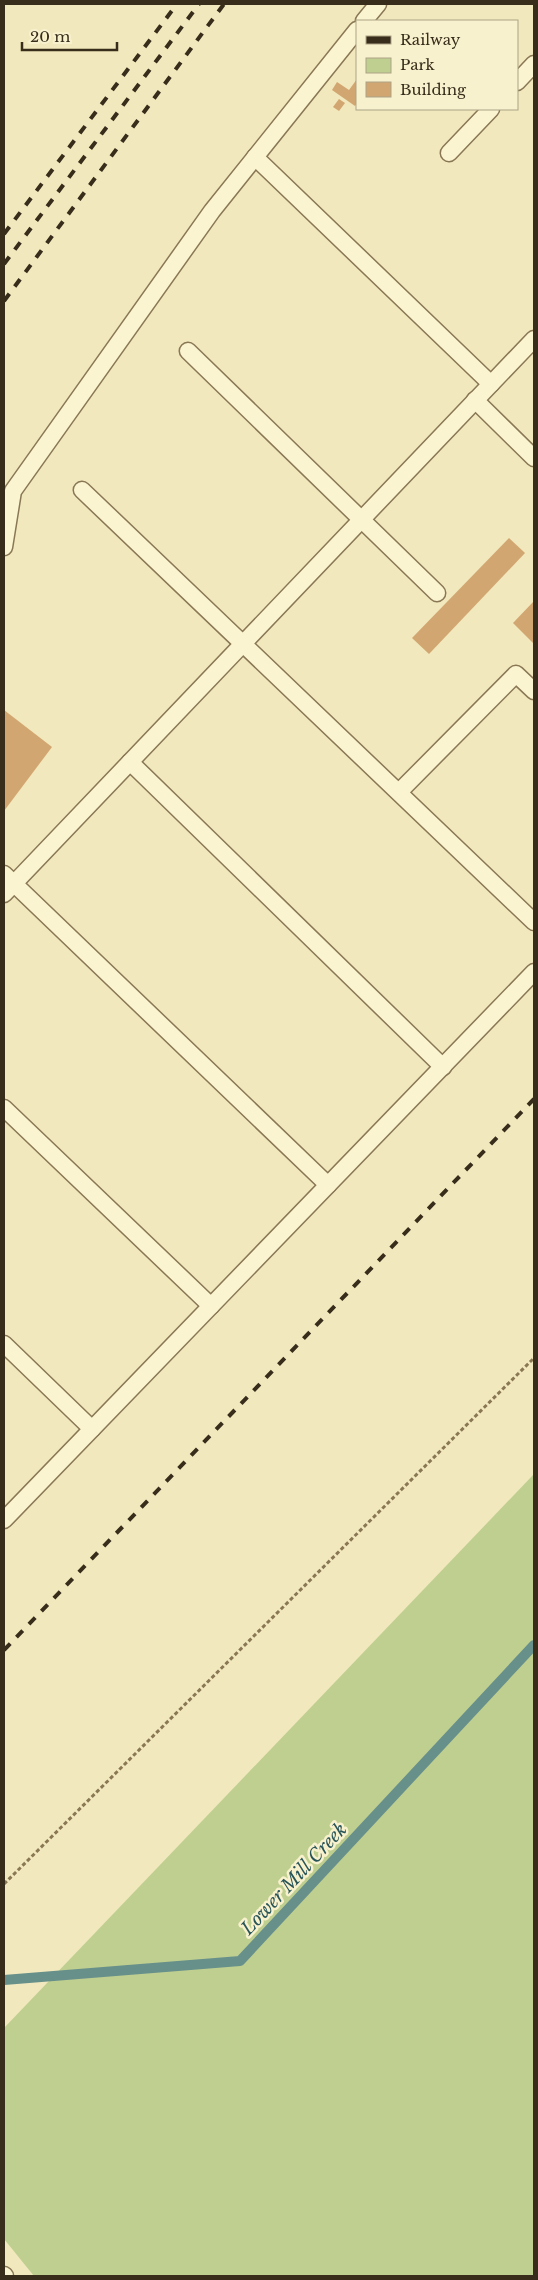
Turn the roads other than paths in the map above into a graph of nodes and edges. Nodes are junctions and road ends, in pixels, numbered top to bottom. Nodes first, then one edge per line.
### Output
1 (378, 4) edge
2 (365, 20) edge
3 (356, 31) edge
4 (534, 64) edge
5 (518, 81) edge
6 (490, 110) edge
7 (449, 152) dead end
8 (255, 157) junction
9 (534, 339) edge
10 (188, 351) dead end
11 (491, 384) junction
12 (475, 400) junction
13 (534, 458) edge
14 (82, 490) dead end
15 (362, 519) junction
16 (4, 547) edge
17 (438, 593) dead end
18 (242, 644) junction
19 (534, 691) edge
20 (130, 762) junction
21 (399, 792) junction
22 (7, 884) edge
23 (534, 922) edge
24 (534, 972) edge
25 (443, 1067) junction
26 (4, 1108) edge
27 (328, 1186) junction
28 (211, 1306) junction
29 (4, 1344) edge
30 (92, 1429) junction
31 (4, 1520) edge

1 - 2 lane
3 - 8 lane
4 - 5 lane
6 - 7 lane
8 - 11 lane
8 - 16 lane
9 - 11 lane
10 - 15 lane
11 - 12 lane
12 - 13 lane
12 - 15 lane
14 - 18 lane
15 - 17 lane
15 - 18 lane
18 - 20 lane
18 - 21 lane
19 - 21 lane
20 - 22 lane
20 - 25 lane
21 - 23 lane
22 - 27 lane
24 - 25 lane
25 - 27 lane
26 - 28 lane
27 - 28 lane
28 - 30 lane
29 - 30 lane
30 - 31 lane

